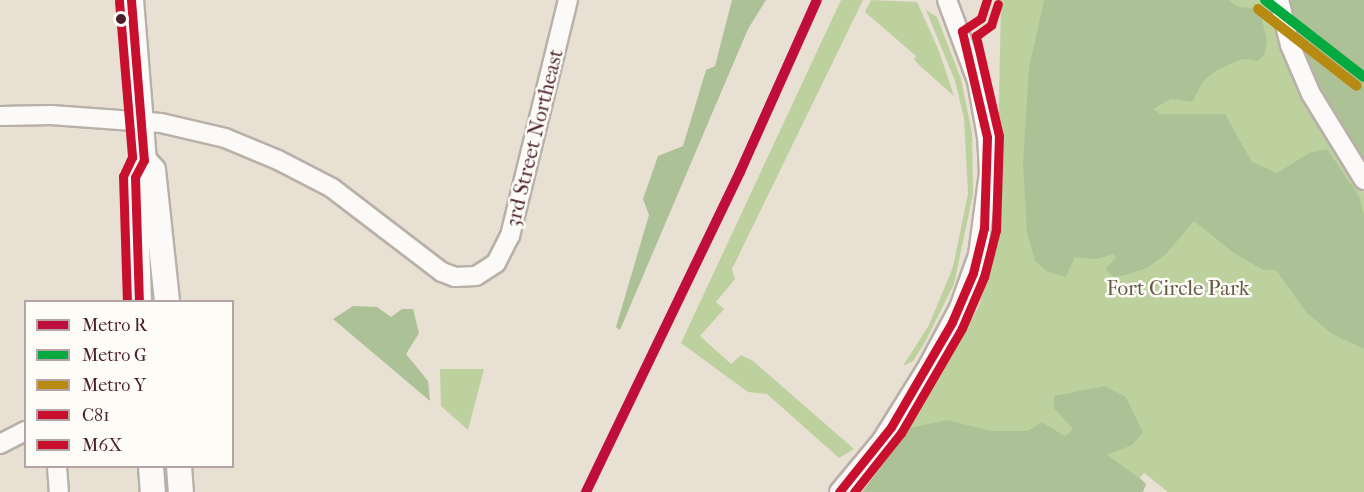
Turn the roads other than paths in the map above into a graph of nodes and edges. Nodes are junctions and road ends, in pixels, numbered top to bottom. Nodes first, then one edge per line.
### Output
1 (130, 0) edge
2 (568, 0) edge
3 (948, 0) edge
4 (1279, 0) edge
5 (0, 116) edge
6 (140, 121) junction
7 (144, 160) junction
8 (1364, 180) edge
9 (139, 300) edge
10 (167, 300) edge
11 (24, 432) edge
12 (0, 444) edge
13 (57, 468) edge
14 (151, 468) edge
15 (179, 468) edge
16 (59, 492) edge
17 (153, 492) edge
18 (181, 492) edge
19 (839, 492) edge

1 - 6 main road
2 - 6 street, 3rd Street Northeast
3 - 19 street
4 - 8 street
5 - 6 street
6 - 7 main road
7 - 9 main road
7 - 10 main road
11 - 12 street
13 - 16 street
14 - 17 main road
15 - 18 main road

